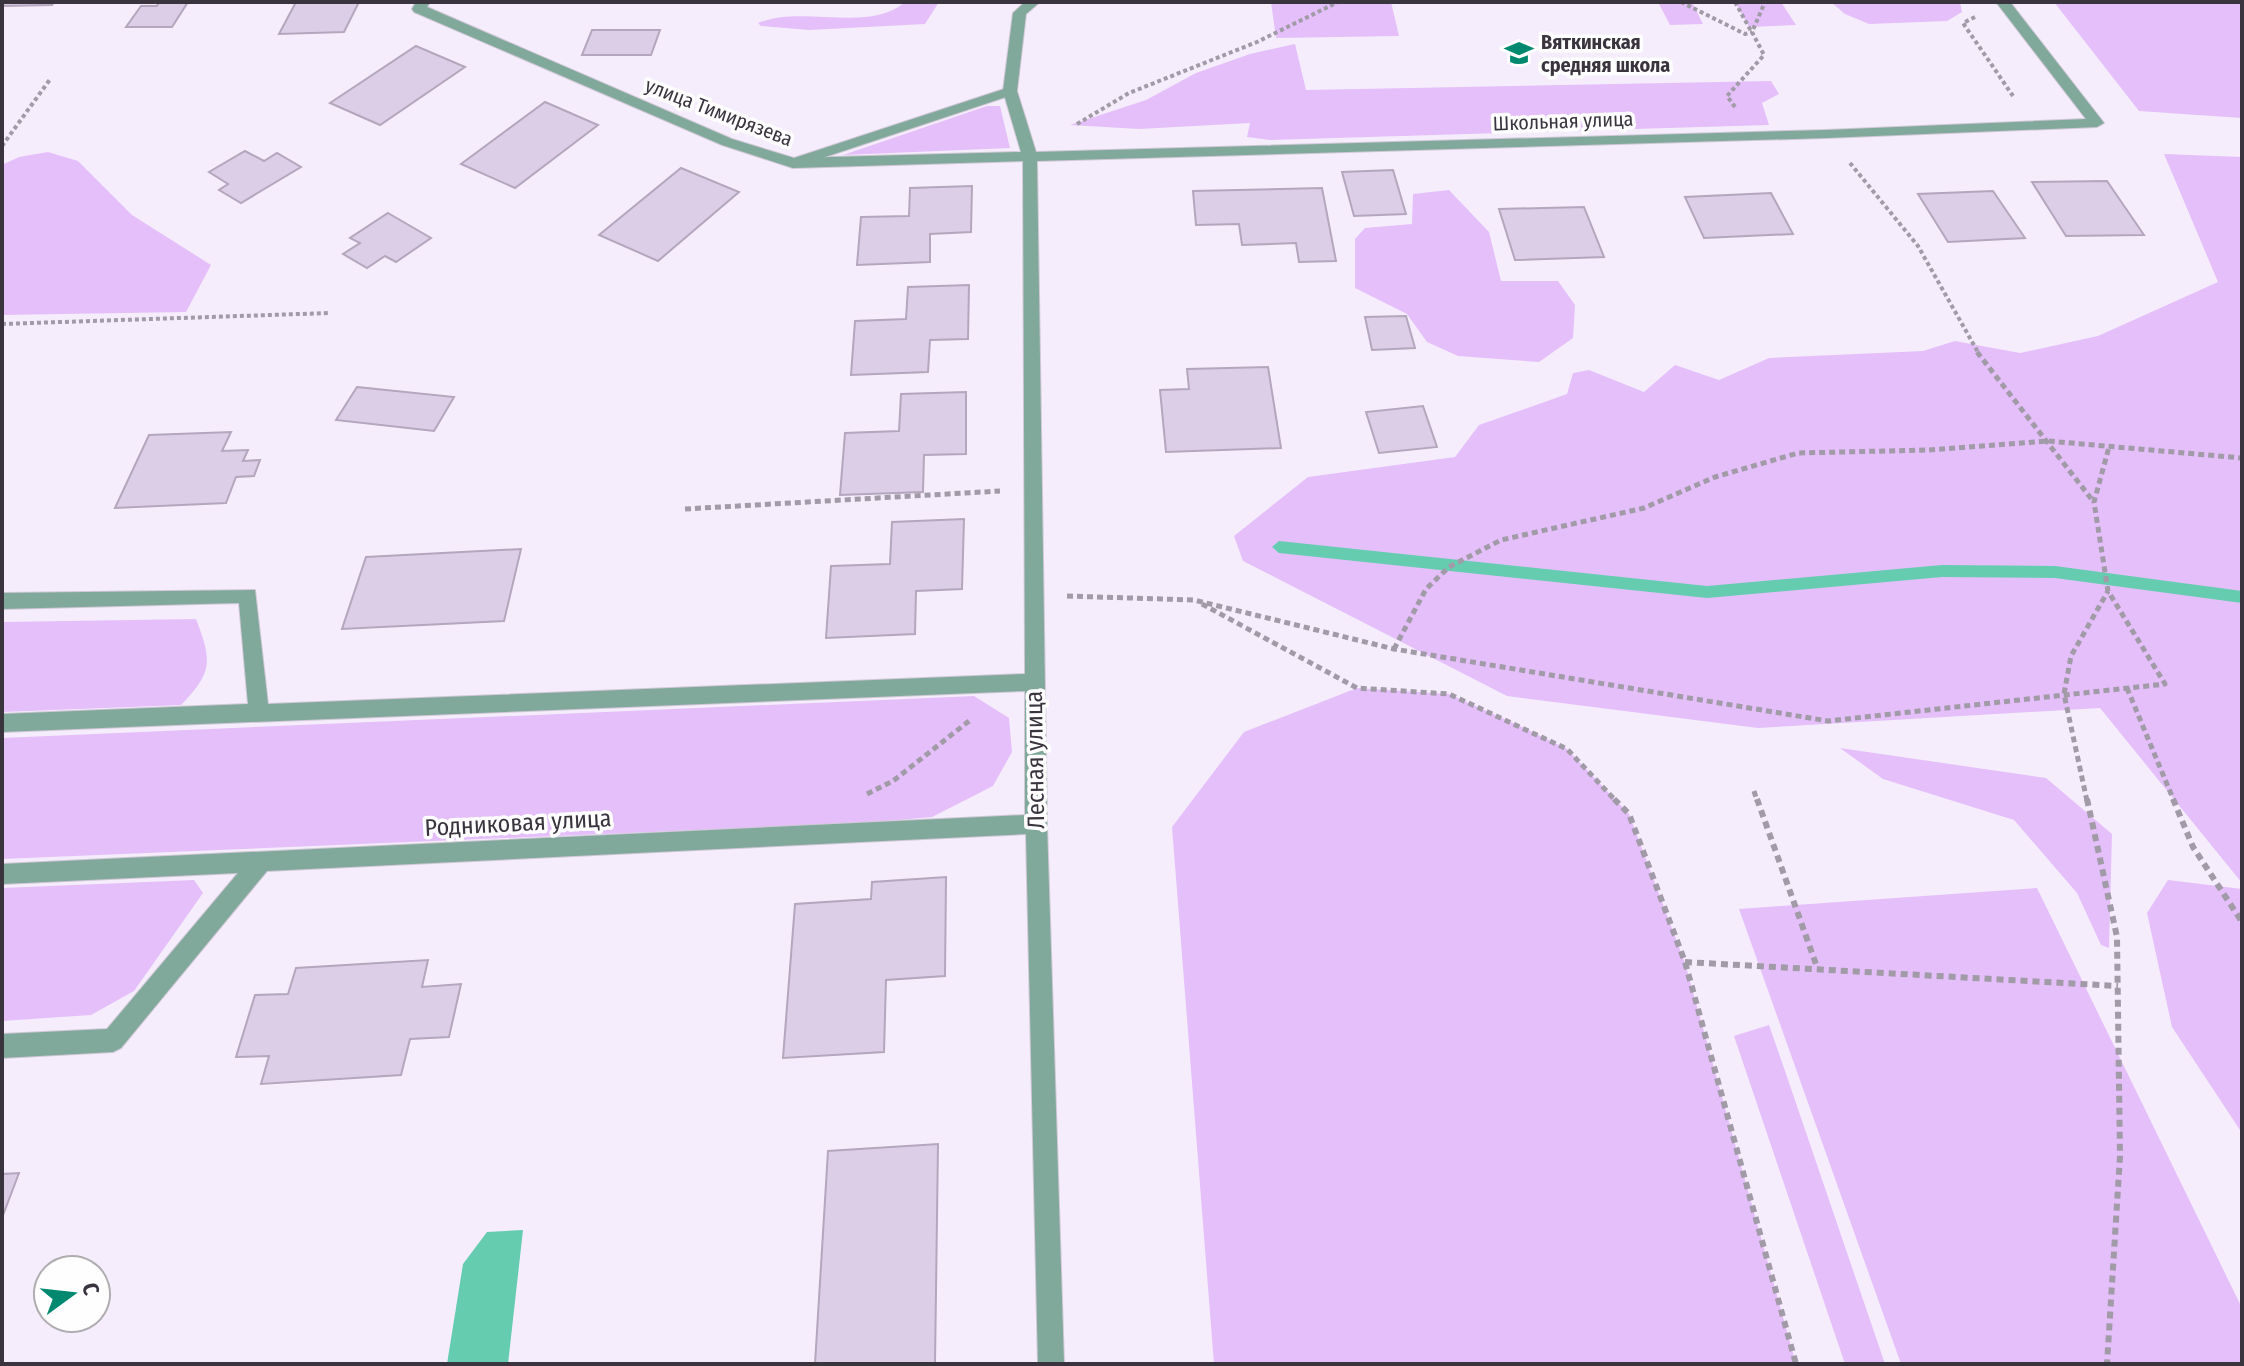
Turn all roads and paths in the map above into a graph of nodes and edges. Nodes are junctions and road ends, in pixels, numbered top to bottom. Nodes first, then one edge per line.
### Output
1 (423, 2) edge
2 (1033, 2) edge
3 (1338, 2) edge
4 (1681, 2) edge
5 (1735, 2) edge
6 (1765, 2) edge
7 (2003, 2) edge
8 (1963, 23) dead end
9 (1752, 32) junction
10 (51, 78) dead end
11 (1010, 91) junction
12 (2035, 126) junction
13 (1826, 134) junction
14 (1755, 136) junction
15 (2, 146) edge
16 (1030, 156) junction
17 (793, 163) junction
18 (329, 313) dead end
19 (2, 324) edge
20 (2048, 441) junction
21 (2109, 447) junction
22 (2242, 458) edge
23 (1033, 489) junction
24 (2094, 502) junction
25 (685, 509) dead end
26 (2108, 591) junction
27 (1034, 595) junction
28 (1194, 600) junction
29 (2, 601) edge
30 (1394, 649) junction
31 (1026, 683) junction
32 (2127, 688) junction
33 (2064, 694) junction
34 (259, 713) junction
35 (2, 723) edge
36 (1754, 791) dead end
37 (866, 795) dead end
38 (1036, 824) junction
39 (261, 862) junction
40 (2, 874) edge
41 (2242, 922) edge
42 (1685, 962) junction
43 (1817, 967) junction
44 (2118, 986) junction
45 (2, 1046) edge
46 (1051, 1364) edge
47 (1796, 1364) edge
48 (2107, 1364) edge

1 - 17 street, улица Тимирязева
2 - 11 street
3 - 16 path
4 - 9 path
5 - 9 path
6 - 9 path
7 - 12 street, Школьная улица
8 - 12 path
9 - 14 path
10 - 15 path
11 - 16 street, Лесная улица
11 - 17 street
12 - 13 street, Школьная улица
13 - 14 street, Школьная улица
13 - 20 path
14 - 16 street, Школьная улица
16 - 17 street, улица Тимирязева
16 - 23 street, Лесная улица
18 - 19 path
20 - 21 path
20 - 24 path
20 - 30 path
21 - 22 path
21 - 24 path
23 - 25 path
23 - 27 street, Лесная улица
24 - 26 path
26 - 32 path
26 - 33 path
27 - 28 path
27 - 31 street, Лесная улица
28 - 30 path
28 - 42 path
29 - 34 street
30 - 33 path
31 - 34 street
31 - 37 path
31 - 38 street, Лесная улица
32 - 33 path
32 - 41 path
33 - 44 path
34 - 35 street
36 - 43 path
38 - 39 street, Родниковая улица
38 - 46 street, Лесная улица
39 - 40 street, Родниковая улица
39 - 45 street
42 - 43 path
42 - 47 path
43 - 44 path
44 - 48 path

